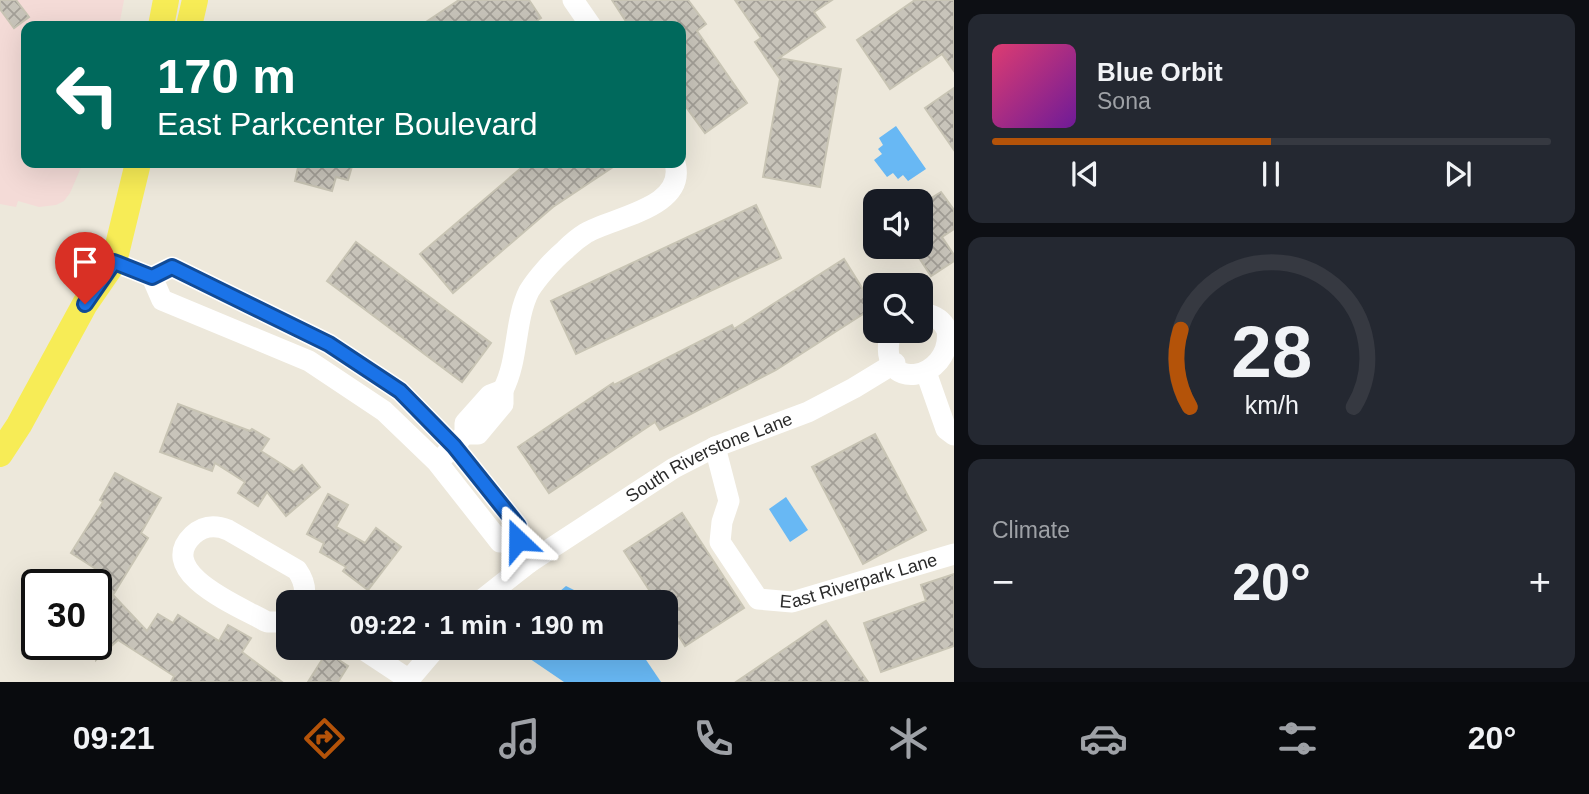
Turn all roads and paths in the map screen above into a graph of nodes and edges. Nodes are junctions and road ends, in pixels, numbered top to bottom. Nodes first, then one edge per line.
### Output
1 (166, 0) edge
2 (195, 0) edge
3 (573, 0) edge
4 (162, 21) edge
5 (190, 21) edge
6 (588, 21) edge
7 (137, 168) edge
8 (676, 168) edge
9 (114, 262) junction
10 (152, 277) junction
11 (933, 316) edge
12 (950, 326) edge
13 (890, 343) edge
14 (895, 363) junction
15 (927, 375) junction
16 (954, 435) edge
17 (459, 440) junction
18 (715, 447) junction
19 (0, 454) edge
20 (437, 463) junction
21 (518, 540) junction
22 (954, 554) edge
23 (530, 562) junction
24 (305, 590) edge
25 (494, 590) edge
26 (276, 622) edge
27 (379, 660) edge
28 (426, 660) edge
29 (408, 680) edge

1 - 4 main road
2 - 5 main road
3 - 6 street
7 - 9 main road
8 - 17 street
9 - 10 street
9 - 19 main road
10 - 17 street
10 - 20 street
11 - 12 street
12 - 15 street
13 - 14 street
14 - 15 street
14 - 18 street, South Riverstone Lane
15 - 16 street
17 - 20 street
17 - 21 street
18 - 22 street, East Riverpark Lane
18 - 23 street, South Riverstone Lane
20 - 21 street
21 - 23 street
23 - 25 street, South Riverstone Lane
24 - 26 street
27 - 29 street
28 - 29 street

